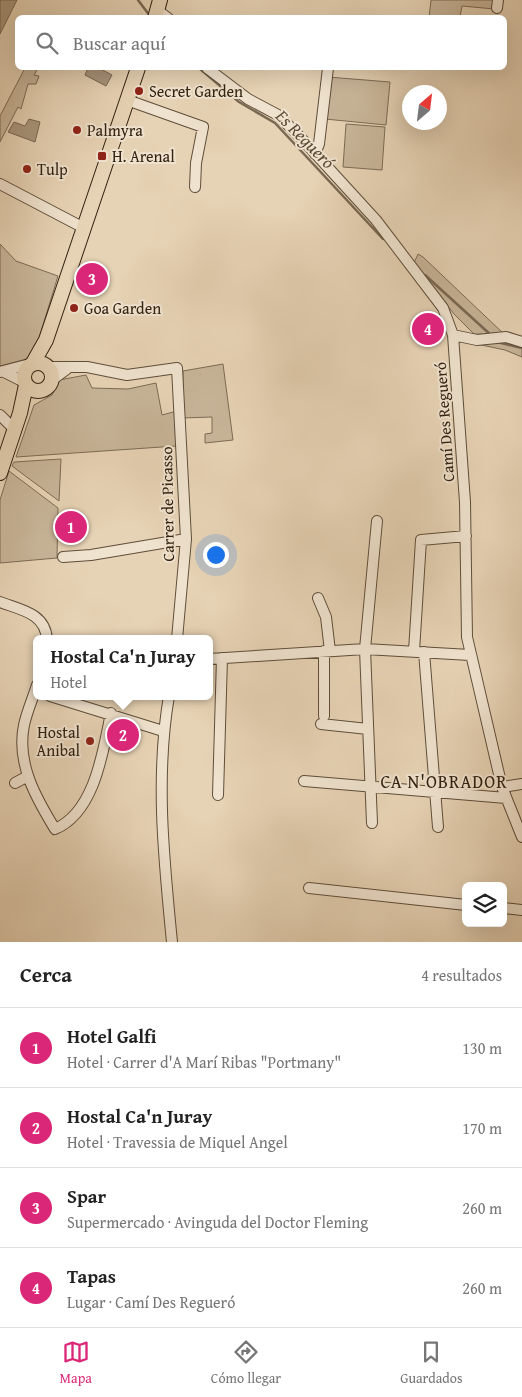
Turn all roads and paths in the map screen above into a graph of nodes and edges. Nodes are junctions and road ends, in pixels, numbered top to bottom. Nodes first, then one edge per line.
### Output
1 (137, 70) edge
2 (210, 70) edge
3 (328, 70) edge
4 (127, 100) junction
5 (315, 154) junction
6 (0, 184) edge
7 (195, 187) dead end
8 (84, 228) junction
9 (453, 336) junction
10 (46, 340) junction
11 (522, 342) edge
12 (32, 364) junction
13 (49, 371) junction
14 (2, 372) edge
15 (29, 386) junction
16 (0, 415) edge
17 (15, 430) junction
18 (1, 466) edge
19 (377, 521) dead end
20 (466, 536) junction
21 (186, 539) junction
22 (63, 557) dead end
23 (318, 598) dead end
24 (0, 602) edge
25 (47, 635) edge
26 (177, 635) edge
27 (365, 649) junction
28 (327, 651) junction
29 (419, 652) junction
30 (470, 654) junction
31 (222, 658) junction
32 (213, 659) edge
33 (33, 699) edge
34 (64, 700) edge
35 (168, 700) edge
36 (111, 714) junction
37 (368, 729) junction
38 (163, 731) junction
39 (28, 776) junction
40 (304, 781) dead end
41 (15, 783) dead end
42 (522, 784) edge
43 (370, 786) junction
44 (502, 787) junction
45 (436, 791) junction
46 (218, 795) dead end
47 (506, 798) junction
48 (372, 823) dead end
49 (438, 827) dead end
50 (522, 837) edge
51 (309, 888) dead end
52 (462, 904) edge
53 (507, 908) edge
54 (522, 910) edge
55 (172, 942) edge

1 - 4 main road
2 - 5 street, Camí Des Regueró
3 - 5 street
4 - 7 street
4 - 8 main road
5 - 9 street, Camí Des Regueró
6 - 8 street
8 - 10 main road
9 - 11 street
9 - 20 street, Camí Des Regueró
10 - 12 main road
10 - 13 main road
12 - 13 main road
12 - 14 street
12 - 15 main road
13 - 15 main road
13 - 21 street, Carrer de Picasso
14 - 15 street
15 - 17 main road
16 - 17 street
17 - 18 main road
19 - 27 street
20 - 29 street
20 - 30 street, Camí Des Regueró
21 - 22 street
21 - 26 street, Carrer de Picasso
23 - 28 street
24 - 25 street
27 - 28 street
27 - 29 street
27 - 37 street
28 - 31 street
28 - 37 street
29 - 30 street
29 - 45 street
30 - 44 street, Camí Des Regueró
31 - 32 street
31 - 46 street
33 - 39 street
34 - 36 street
35 - 38 street
36 - 38 street
36 - 39 street
37 - 43 street
38 - 55 street
39 - 41 street
40 - 43 street
42 - 44 street
43 - 45 street
43 - 48 street
44 - 47 street, Camí Des Regueró
45 - 47 street
45 - 49 street
47 - 50 street, Camí Des Regueró
51 - 52 street
53 - 54 street

